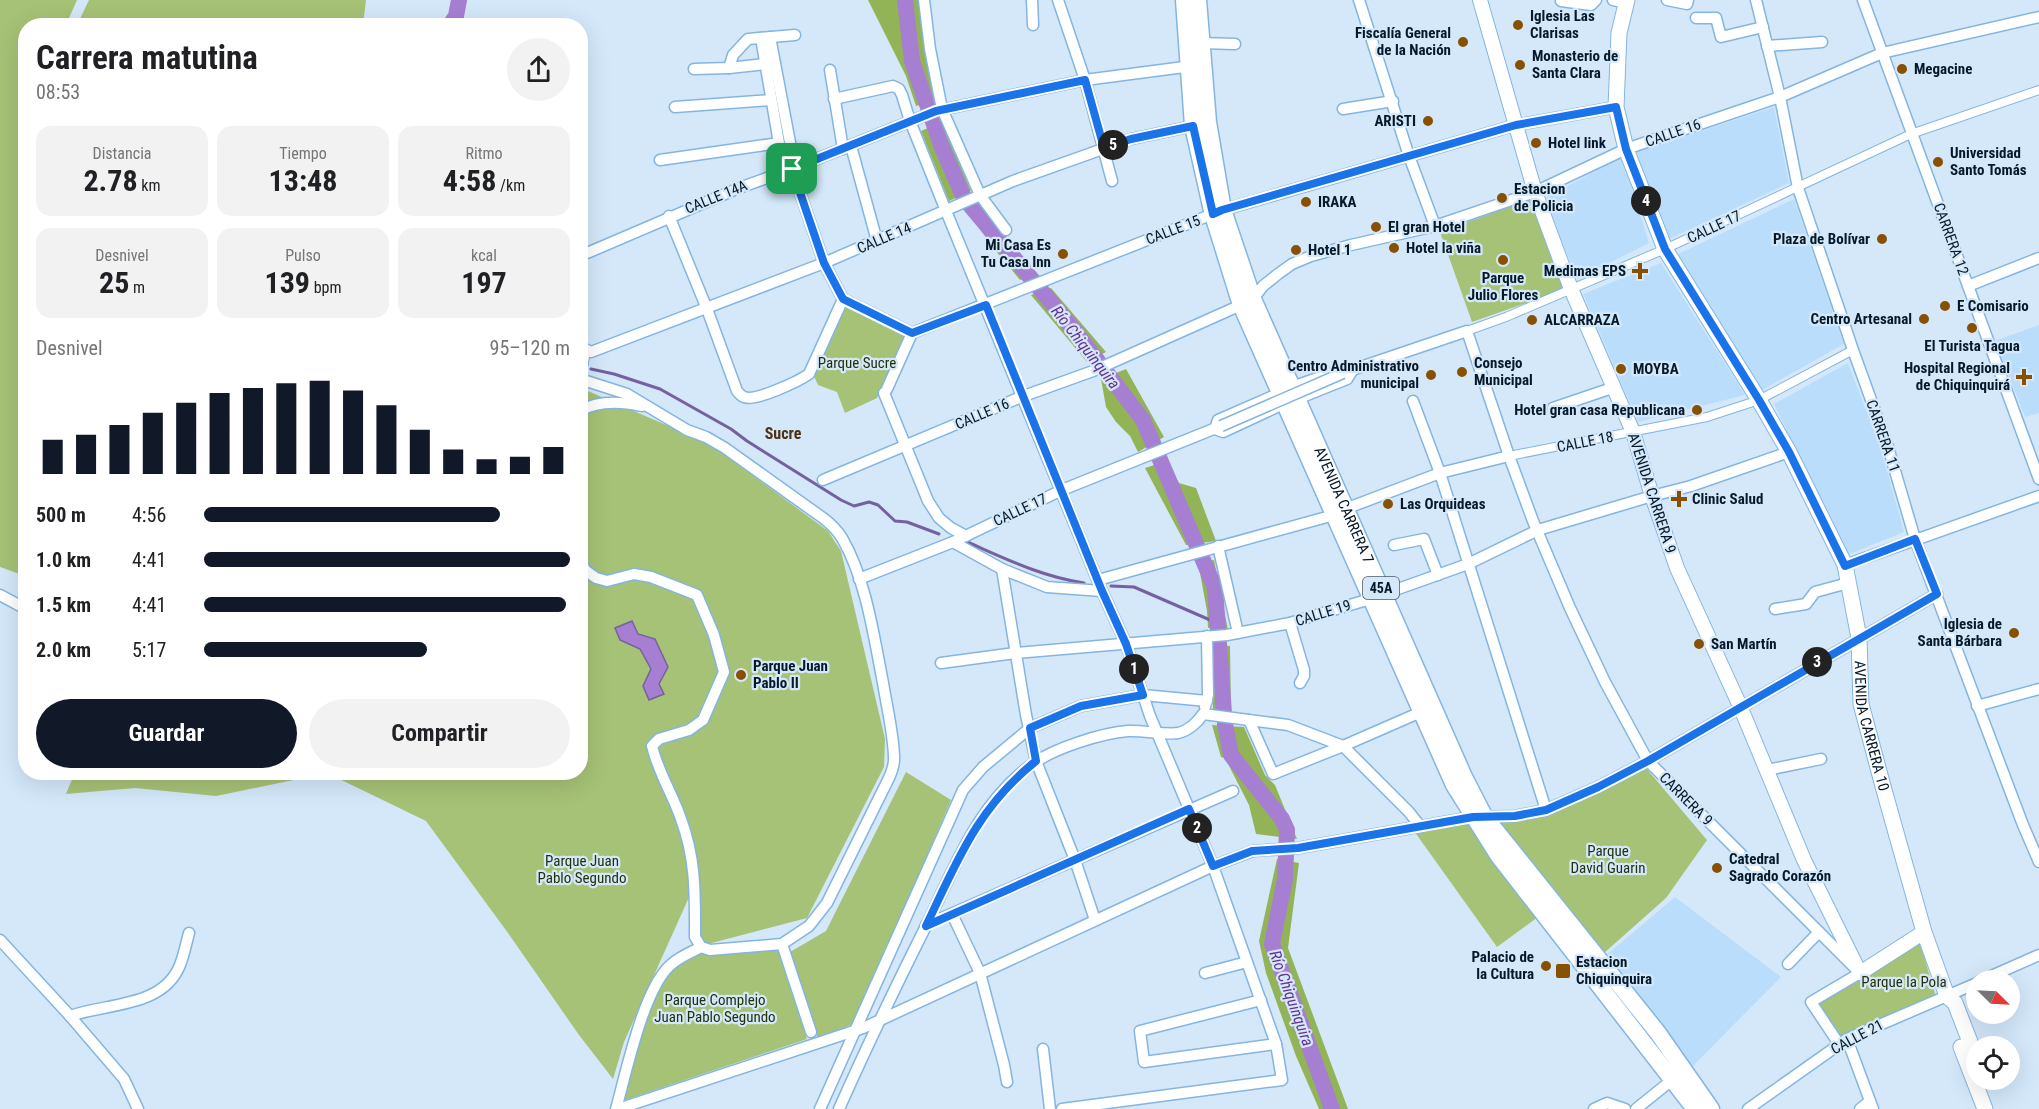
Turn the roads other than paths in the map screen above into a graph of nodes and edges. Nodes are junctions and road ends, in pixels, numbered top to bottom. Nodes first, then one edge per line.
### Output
1 (924, 0) edge
2 (1032, 0) edge
3 (1058, 0) edge
4 (1184, 0) edge
5 (1198, 0) edge
6 (1359, 0) edge
7 (1480, 0) edge
8 (1596, 0) edge
9 (1667, 0) edge
10 (1688, 0) edge
11 (1756, 0) edge
12 (1863, 0) edge
13 (1561, 1) edge
14 (1622, 1) edge
15 (2039, 17) edge
16 (1696, 18) dead end
17 (1033, 25) dead end
18 (1762, 27) junction
19 (795, 35) dead end
20 (766, 37) junction
21 (1822, 42) dead end
22 (1201, 43) junction
23 (1235, 44) dead end
24 (1767, 46) junction
25 (1882, 53) junction
26 (765, 64) junction
27 (1196, 65) junction
28 (729, 68) junction
29 (694, 69) dead end
30 (830, 70) dead end
31 (1085, 80) junction
32 (2039, 90) edge
33 (1780, 97) junction
34 (834, 99) junction
35 (771, 100) junction
36 (1393, 101) junction
37 (675, 107) dead end
38 (1616, 107) junction
39 (1343, 109) dead end
40 (939, 110) junction
41 (910, 121) junction
42 (1516, 125) junction
43 (1193, 126) junction
44 (1911, 134) junction
45 (778, 143) junction
46 (847, 147) junction
47 (1104, 148) junction
48 (1626, 149) junction
49 (1409, 156) junction
50 (660, 160) dead end
51 (792, 169) junction
52 (1112, 181) dead end
53 (1798, 188) junction
54 (1535, 192) junction
55 (976, 197) junction
56 (946, 211) junction
57 (1218, 212) junction
58 (669, 216) junction
59 (1435, 226) junction
60 (1006, 230) dead end
61 (878, 241) junction
62 (1665, 249) junction
63 (588, 252) edge
64 (2039, 258) edge
65 (824, 263) junction
66 (1968, 286) junction
67 (1571, 289) junction
68 (843, 299) junction
69 (1247, 302) junction
70 (986, 305) junction
71 (707, 309) junction
72 (1467, 331) junction
73 (912, 333) junction
74 (588, 350) edge
75 (1853, 350) junction
76 (1348, 372) junction
77 (588, 382) edge
78 (1615, 387) junction
79 (1289, 396) junction
80 (1023, 397) junction
81 (1759, 400) junction
82 (1413, 401) dead end
83 (588, 407) edge
84 (651, 408) junction
85 (1552, 408) dead end
86 (1218, 428) junction
87 (1633, 432) junction
88 (905, 447) junction
89 (1789, 452) junction
90 (1509, 456) junction
91 (1440, 473) junction
92 (2039, 479) edge
93 (823, 480) dead end
94 (1062, 490) junction
95 (1652, 496) junction
96 (2039, 496) edge
97 (1340, 512) junction
98 (1538, 530) junction
99 (966, 536) junction
100 (1915, 539) junction
101 (953, 542) junction
102 (1394, 545) dead end
103 (1213, 548) junction
104 (1468, 564) junction
105 (1845, 566) junction
106 (1002, 568) junction
107 (588, 572) edge
108 (1438, 575) junction
109 (859, 579) junction
110 (1098, 580) junction
111 (1848, 584) junction
112 (1102, 591) junction
113 (1937, 594) junction
114 (0, 595) edge
115 (1377, 597) junction
116 (18, 605) edge
117 (1775, 609) dead end
118 (1290, 623) junction
119 (1233, 634) junction
120 (1210, 636) junction
121 (1859, 638) junction
122 (1126, 644) junction
123 (1016, 653) junction
124 (941, 663) dead end
125 (1300, 683) dead end
126 (2039, 689) edge
127 (1143, 695) junction
128 (1207, 701) junction
129 (1740, 706) junction
130 (1977, 706) junction
131 (1421, 712) junction
132 (1208, 715) junction
133 (1249, 720) junction
134 (1030, 728) junction
135 (1157, 731) junction
136 (1343, 746) junction
137 (1821, 759) dead end
138 (1036, 761) junction
139 (1648, 761) junction
140 (1767, 770) junction
141 (1233, 790) dead end
142 (1189, 809) junction
143 (1546, 810) junction
144 (1479, 817) junction
145 (1420, 826) junction
146 (1075, 860) junction
147 (2039, 862) edge
148 (1213, 866) junction
149 (952, 914) junction
150 (1095, 920) junction
151 (926, 926) junction
152 (1819, 932) junction
153 (1924, 932) junction
154 (189, 933) dead end
155 (0, 940) edge
156 (783, 944) junction
157 (701, 947) junction
158 (2039, 956) edge
159 (1247, 962) junction
160 (1788, 964) dead end
161 (2007, 970) edge
162 (1204, 972) dead end
163 (1860, 973) junction
164 (980, 974) junction
165 (1966, 988) edge
166 (1947, 996) junction
167 (1261, 1000) junction
168 (70, 1016) junction
169 (879, 1020) junction
170 (857, 1029) junction
171 (811, 1032) dead end
172 (1968, 1036) edge
173 (1843, 1042) junction
174 (1276, 1044) junction
175 (1043, 1049) dead end
176 (1672, 1080) junction
177 (1006, 1082) dead end
178 (1989, 1090) edge
179 (1871, 1105) edge
180 (138, 1109) edge
181 (617, 1109) edge
182 (820, 1109) edge
183 (839, 1109) edge
184 (1050, 1109) edge
185 (1062, 1109) edge
186 (1594, 1109) edge
187 (1625, 1109) edge
188 (1636, 1109) edge
189 (1695, 1109) edge
190 (1711, 1109) edge
191 (1748, 1109) edge
192 (1860, 1109) edge
193 (1985, 1109) edge
194 (1996, 1109) edge

1 - 40 street
2 - 17 street
3 - 31 street
4 - 27 main road, AVENIDA CARRERA 7 / 45A
5 - 22 main road, AVENIDA CARRERA 7 / 45A
6 - 36 street
7 - 42 street, AVENIDA CARRERA 9
8 - 13 street
9 - 10 street
11 - 18 street, CARRERA 11
12 - 25 street, CARRERA 12
14 - 38 main road, AVENIDA CARRERA 10
15 - 25 street, CALLE 16
16 - 18 street
18 - 24 street, CARRERA 11
19 - 20 street
20 - 26 street
20 - 28 street
20 - 51 street
21 - 24 street
22 - 23 street
22 - 27 main road, AVENIDA CARRERA 7 / 45A
24 - 33 street, CARRERA 11
25 - 33 street, CALLE 16
25 - 44 street, CARRERA 12
26 - 28 street
26 - 35 street
27 - 31 street, CALLE 14A
27 - 43 main road, AVENIDA CARRERA 7 / 45A
27 - 57 main road, AVENIDA CARRERA 7 / 45A
28 - 29 street
30 - 34 street
31 - 40 street, CALLE 14A
31 - 47 street
32 - 44 street, CALLE 17
33 - 48 street, CALLE 16
33 - 53 street, CARRERA 11
34 - 41 street
34 - 46 street
35 - 37 street
35 - 45 street
36 - 39 street
36 - 49 street
38 - 42 street, CALLE 15
38 - 48 main road, AVENIDA CARRERA 10
40 - 41 street, CALLE 14A
40 - 55 street
41 - 46 street, CALLE 14A
41 - 56 street
42 - 49 street, CALLE 15
42 - 54 street, AVENIDA CARRERA 9
43 - 47 street, CALLE 14
43 - 57 main road, AVENIDA CARRERA 7 / 45A
44 - 53 street, CALLE 17
44 - 66 street, CARRERA 12
45 - 50 street
45 - 51 street
46 - 51 street, CALLE 14A
46 - 61 street
47 - 52 street
47 - 55 street, CALLE 14
48 - 54 street, CALLE 16
48 - 62 main road, AVENIDA CARRERA 10
49 - 57 street, CALLE 15
49 - 59 street
51 - 58 street, CALLE 14A
51 - 65 street
53 - 62 street, CALLE 17
53 - 75 street, CARRERA 11
54 - 59 street, CALLE 16
54 - 67 street, AVENIDA CARRERA 9
55 - 56 street, CALLE 14
55 - 60 street
56 - 61 street, CALLE 14
56 - 70 street
57 - 69 main road, AVENIDA CARRERA 7 / 45A
57 - 70 street, CALLE 15
58 - 63 street, CALLE 14A
58 - 71 street
59 - 69 street, CALLE 16
61 - 65 street, CALLE 14
62 - 67 street, CALLE 17
62 - 81 main road, AVENIDA CARRERA 10
64 - 66 street
65 - 68 street
65 - 71 street, CALLE 14
66 - 92 street, CARRERA 12
67 - 72 street, CALLE 17
67 - 78 street, AVENIDA CARRERA 9
68 - 71 street
68 - 73 street
69 - 79 main road, AVENIDA CARRERA 7 / 45A
69 - 80 street, CALLE 16
70 - 73 street, CALLE 15
70 - 80 street
71 - 74 street, CALLE 14
72 - 76 street, CALLE 17
72 - 90 street, CARRERA 9
73 - 88 street
75 - 81 street, CALLE 18
75 - 100 street, CARRERA 11
76 - 79 street, CALLE 17
76 - 86 street, CALLE 17, bridge
77 - 84 street
78 - 85 street
78 - 87 street, AVENIDA CARRERA 9
79 - 86 street, CALLE 17
79 - 97 main road, AVENIDA CARRERA 7 / 45A
80 - 88 street, CALLE 16
80 - 94 street
81 - 87 street, CALLE 18
81 - 89 main road, AVENIDA CARRERA 10
82 - 91 street
83 - 84 street
84 - 109 street
86 - 94 street, CALLE 17
87 - 90 street, CALLE 18
87 - 95 street, AVENIDA CARRERA 9
88 - 93 street, CALLE 16
88 - 99 street
89 - 95 street, CALLE 19
89 - 105 main road, AVENIDA CARRERA 10
90 - 91 street, CALLE 18
90 - 98 street, CARRERA 9
91 - 97 street, CALLE 18
91 - 104 street
94 - 99 street, CALLE 17
94 - 110 street
95 - 98 street, CALLE 19
95 - 129 street, AVENIDA CARRERA 9
96 - 100 street
97 - 103 street, CALLE 18
97 - 115 main road, AVENIDA CARRERA 7 / 45A
98 - 104 street, CALLE 19
98 - 139 street, CARRERA 9
99 - 101 street, CALLE 17
100 - 105 street
100 - 113 street, CARRERA 11
101 - 106 street
101 - 109 street, CALLE 17
102 - 108 street
103 - 110 street, CALLE 18
103 - 119 street
104 - 108 street, CALLE 19
104 - 143 street
105 - 111 main road, AVENIDA CARRERA 10
106 - 112 street
106 - 123 street
107 - 157 street
108 - 115 street, CALLE 19
109 - 156 street
110 - 112 street
111 - 117 street
111 - 121 main road, AVENIDA CARRERA 10
112 - 122 street
113 - 121 street
113 - 130 street, CARRERA 11
114 - 116 street
115 - 118 street, CALLE 19
115 - 131 main road, AVENIDA CARRERA 7 / 45A
115 - 144 main road, AVENIDA CARRERA 7 / 45A
118 - 119 street, CALLE 19
118 - 125 street
119 - 120 street, CALLE 19
120 - 122 street, CALLE 19
120 - 128 street
121 - 129 street
121 - 153 main road, AVENIDA CARRERA 10
122 - 123 street, CALLE 19
122 - 127 street
123 - 124 street, CALLE 19
123 - 134 street
126 - 130 street
127 - 128 street
127 - 134 street
127 - 135 street
128 - 132 street
129 - 139 street
129 - 140 street, AVENIDA CARRERA 9
130 - 147 street, CARRERA 11
131 - 136 street
131 - 144 main road, AVENIDA CARRERA 7 / 45A
132 - 133 street
132 - 135 street
133 - 136 street
133 - 136 street
134 - 138 street
134 - 170 street
135 - 138 street
135 - 142 street
136 - 145 street
137 - 140 street
138 - 146 street
138 - 151 street
139 - 143 street
139 - 152 street, CARRERA 9
140 - 163 street, AVENIDA CARRERA 9
141 - 142 street
142 - 146 street
142 - 148 street
143 - 144 street
144 - 145 street
144 - 176 main road, AVENIDA CARRERA 7 / 45A
144 - 190 main road, AVENIDA CARRERA 7 / 45A
145 - 148 street
146 - 149 street
146 - 150 street
148 - 150 street
148 - 159 street
149 - 151 street
149 - 164 street
150 - 164 street
151 - 169 street
152 - 160 street
152 - 163 street, CARRERA 9
153 - 163 street
153 - 166 main road, AVENIDA CARRERA 10
154 - 168 street
155 - 168 street
156 - 157 street
156 - 171 street
157 - 181 street
158 - 161 street, CALLE 21
159 - 162 street
159 - 167 street
163 - 173 street
164 - 169 street
164 - 177 street
165 - 166 street, CALLE 21
166 - 172 main road, AVENIDA CARRERA 10
166 - 173 street, CALLE 21
166 - 193 main road, AVENIDA CARRERA 10
167 - 174 street
167 - 174 street
168 - 180 street
169 - 170 street
169 - 183 street
170 - 181 street
170 - 182 street
173 - 179 street
173 - 191 street, CALLE 21
174 - 185 street
175 - 184 street
176 - 188 street
176 - 189 main road, AVENIDA CARRERA 7 / 45A
178 - 194 main road
179 - 192 street
186 - 187 street

